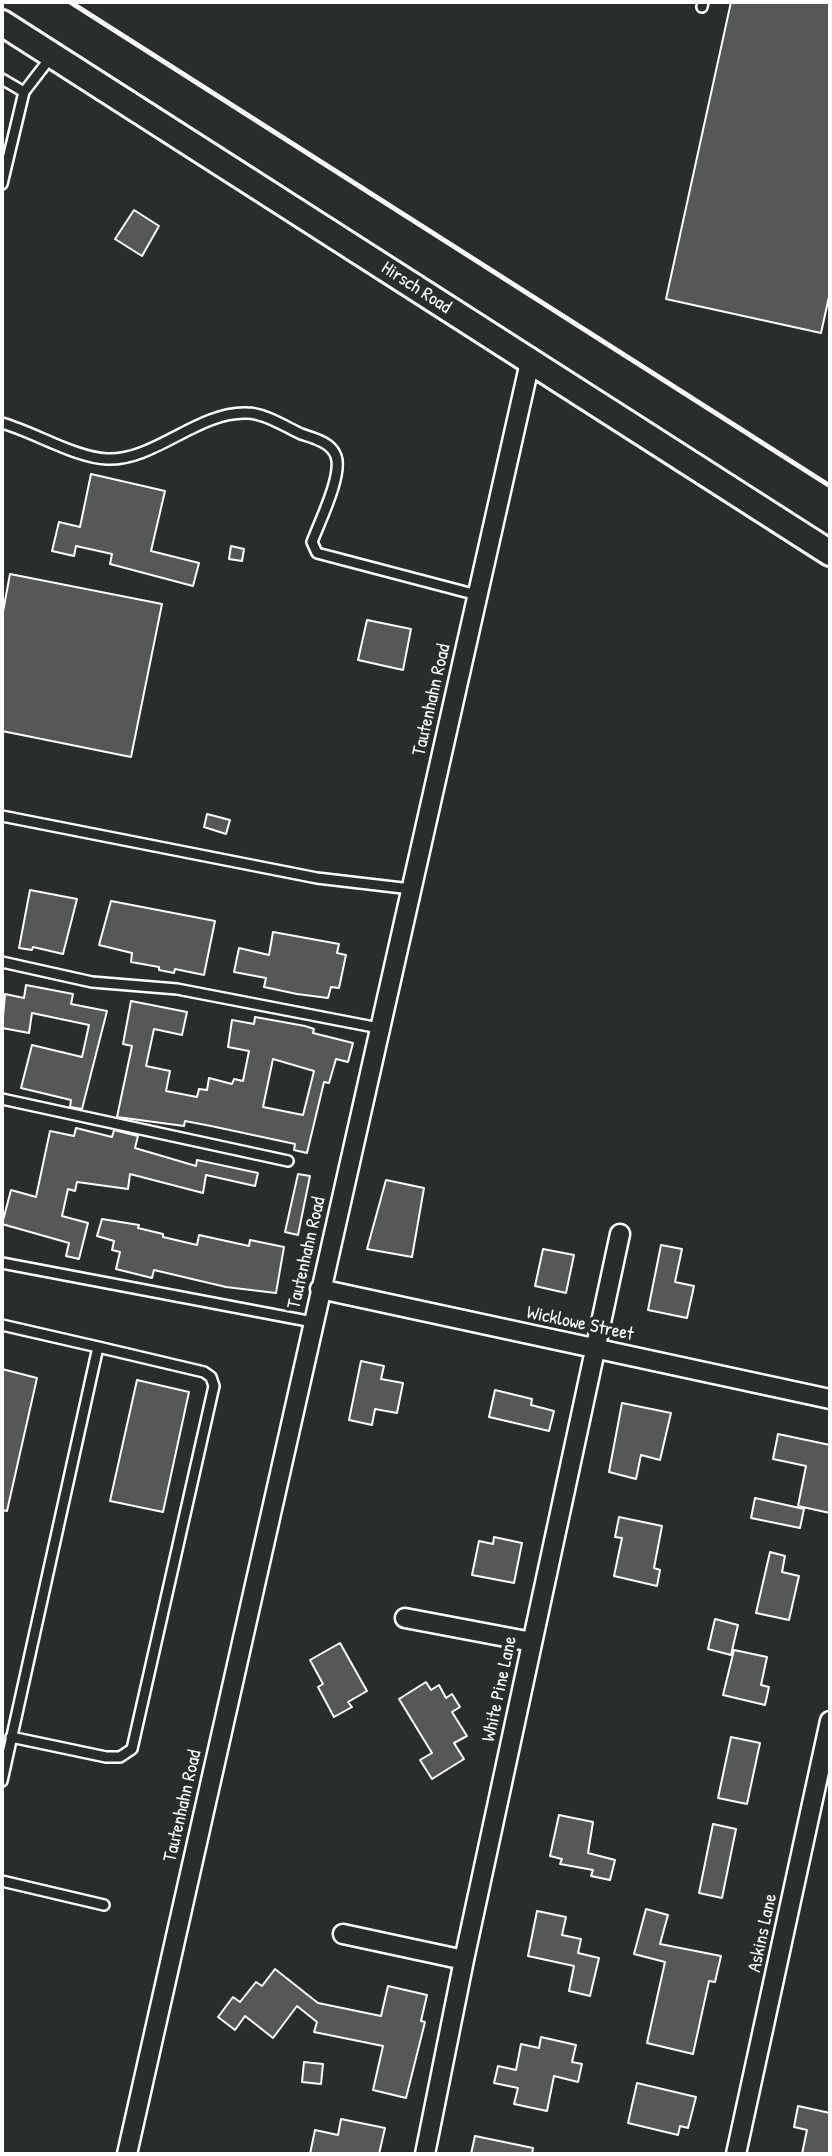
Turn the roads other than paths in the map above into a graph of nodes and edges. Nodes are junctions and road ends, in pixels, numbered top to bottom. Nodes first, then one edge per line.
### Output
1 (2, 23) edge
2 (52, 55) junction
3 (2, 79) edge
4 (24, 92) junction
5 (2, 184) edge
6 (530, 362) junction
7 (2, 423) edge
8 (830, 553) edge
9 (477, 595) junction
10 (2, 816) edge
11 (411, 889) junction
12 (2, 962) edge
13 (379, 1028) junction
14 (2, 1100) edge
15 (288, 1161) dead end
16 (621, 1234) dead end
17 (2, 1263) edge
18 (320, 1289) junction
19 (313, 1322) junction
20 (2, 1325) edge
21 (98, 1347) junction
22 (594, 1349) junction
23 (830, 1399) edge
24 (405, 1618) dead end
25 (532, 1642) junction
26 (830, 1721) edge
27 (11, 1737) junction
28 (2, 1781) edge
29 (2, 1881) edge
30 (104, 1905) dead end
31 (343, 1934) dead end
32 (464, 1960) junction
33 (127, 2154) edge
34 (425, 2154) edge
35 (736, 2154) edge

1 - 2 main road, Hirsch Road
2 - 4 lane
2 - 6 main road, Hirsch Road
3 - 4 lane
4 - 5 lane
6 - 8 main road, Hirsch Road
6 - 9 street, Tautenhahn Road
7 - 9 lane
9 - 11 street, Tautenhahn Road
10 - 11 lane
11 - 13 street, Tautenhahn Road
12 - 13 lane
13 - 18 street, Tautenhahn Road
14 - 15 lane
16 - 22 street, White Pine Lane
17 - 19 lane
18 - 19 street, Tautenhahn Road
18 - 22 street, Wicklowe Street
19 - 33 street, Tautenhahn Road
20 - 21 lane
21 - 27 lane
21 - 27 lane
22 - 23 street, Wicklowe Street
22 - 25 street, White Pine Lane
24 - 25 street
25 - 32 street, White Pine Lane
26 - 35 street, Askins Lane
27 - 28 lane
29 - 30 lane
31 - 32 street
32 - 34 street, White Pine Lane

